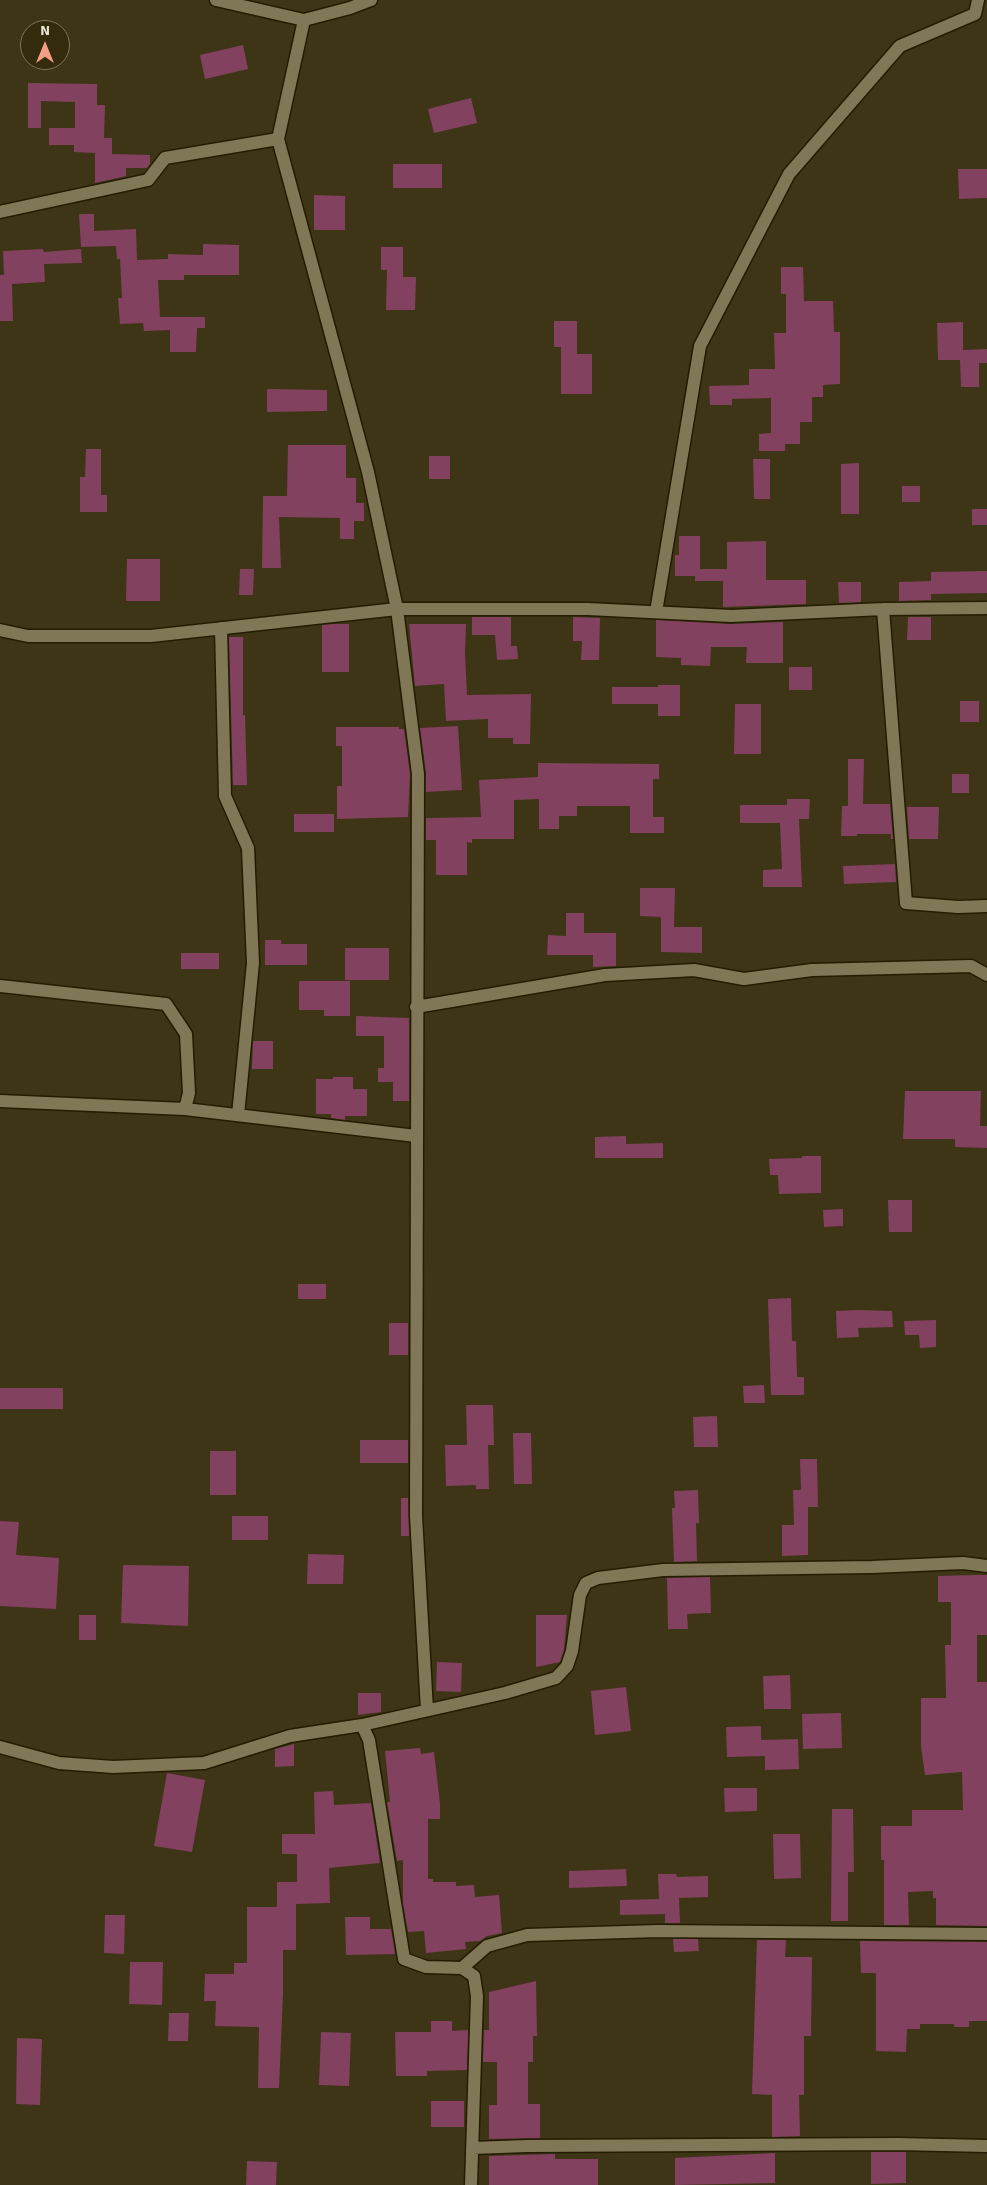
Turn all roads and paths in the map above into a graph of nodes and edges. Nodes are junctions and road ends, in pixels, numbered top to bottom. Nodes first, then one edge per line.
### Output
1 (216, 0) edge
2 (371, 0) edge
3 (978, 0) edge
4 (304, 20) junction
5 (278, 139) junction
6 (0, 212) edge
7 (987, 608) edge
8 (397, 609) junction
9 (883, 609) junction
10 (656, 612) junction
11 (221, 628) junction
12 (0, 630) edge
13 (987, 906) edge
14 (987, 975) edge
15 (0, 986) edge
16 (416, 1006) junction
17 (0, 1101) edge
18 (185, 1109) junction
19 (238, 1115) junction
20 (416, 1136) junction
21 (987, 1566) edge
22 (427, 1710) junction
23 (362, 1725) junction
24 (0, 1748) edge
25 (987, 1934) edge
26 (462, 1968) junction
27 (987, 2146) edge
28 (472, 2148) junction
29 (471, 2185) edge

1 - 4 street
2 - 4 street
3 - 10 street
4 - 5 street
5 - 6 street
5 - 8 street
7 - 9 street
8 - 10 street
8 - 11 street
8 - 16 street
9 - 10 street
9 - 13 street
11 - 12 street
11 - 19 street
14 - 16 street
15 - 18 street
16 - 20 street
17 - 18 street
18 - 19 street
19 - 20 street
20 - 22 street
21 - 22 street
22 - 23 street
23 - 24 street
23 - 26 street
25 - 26 street
26 - 28 street
27 - 28 street
28 - 29 street

